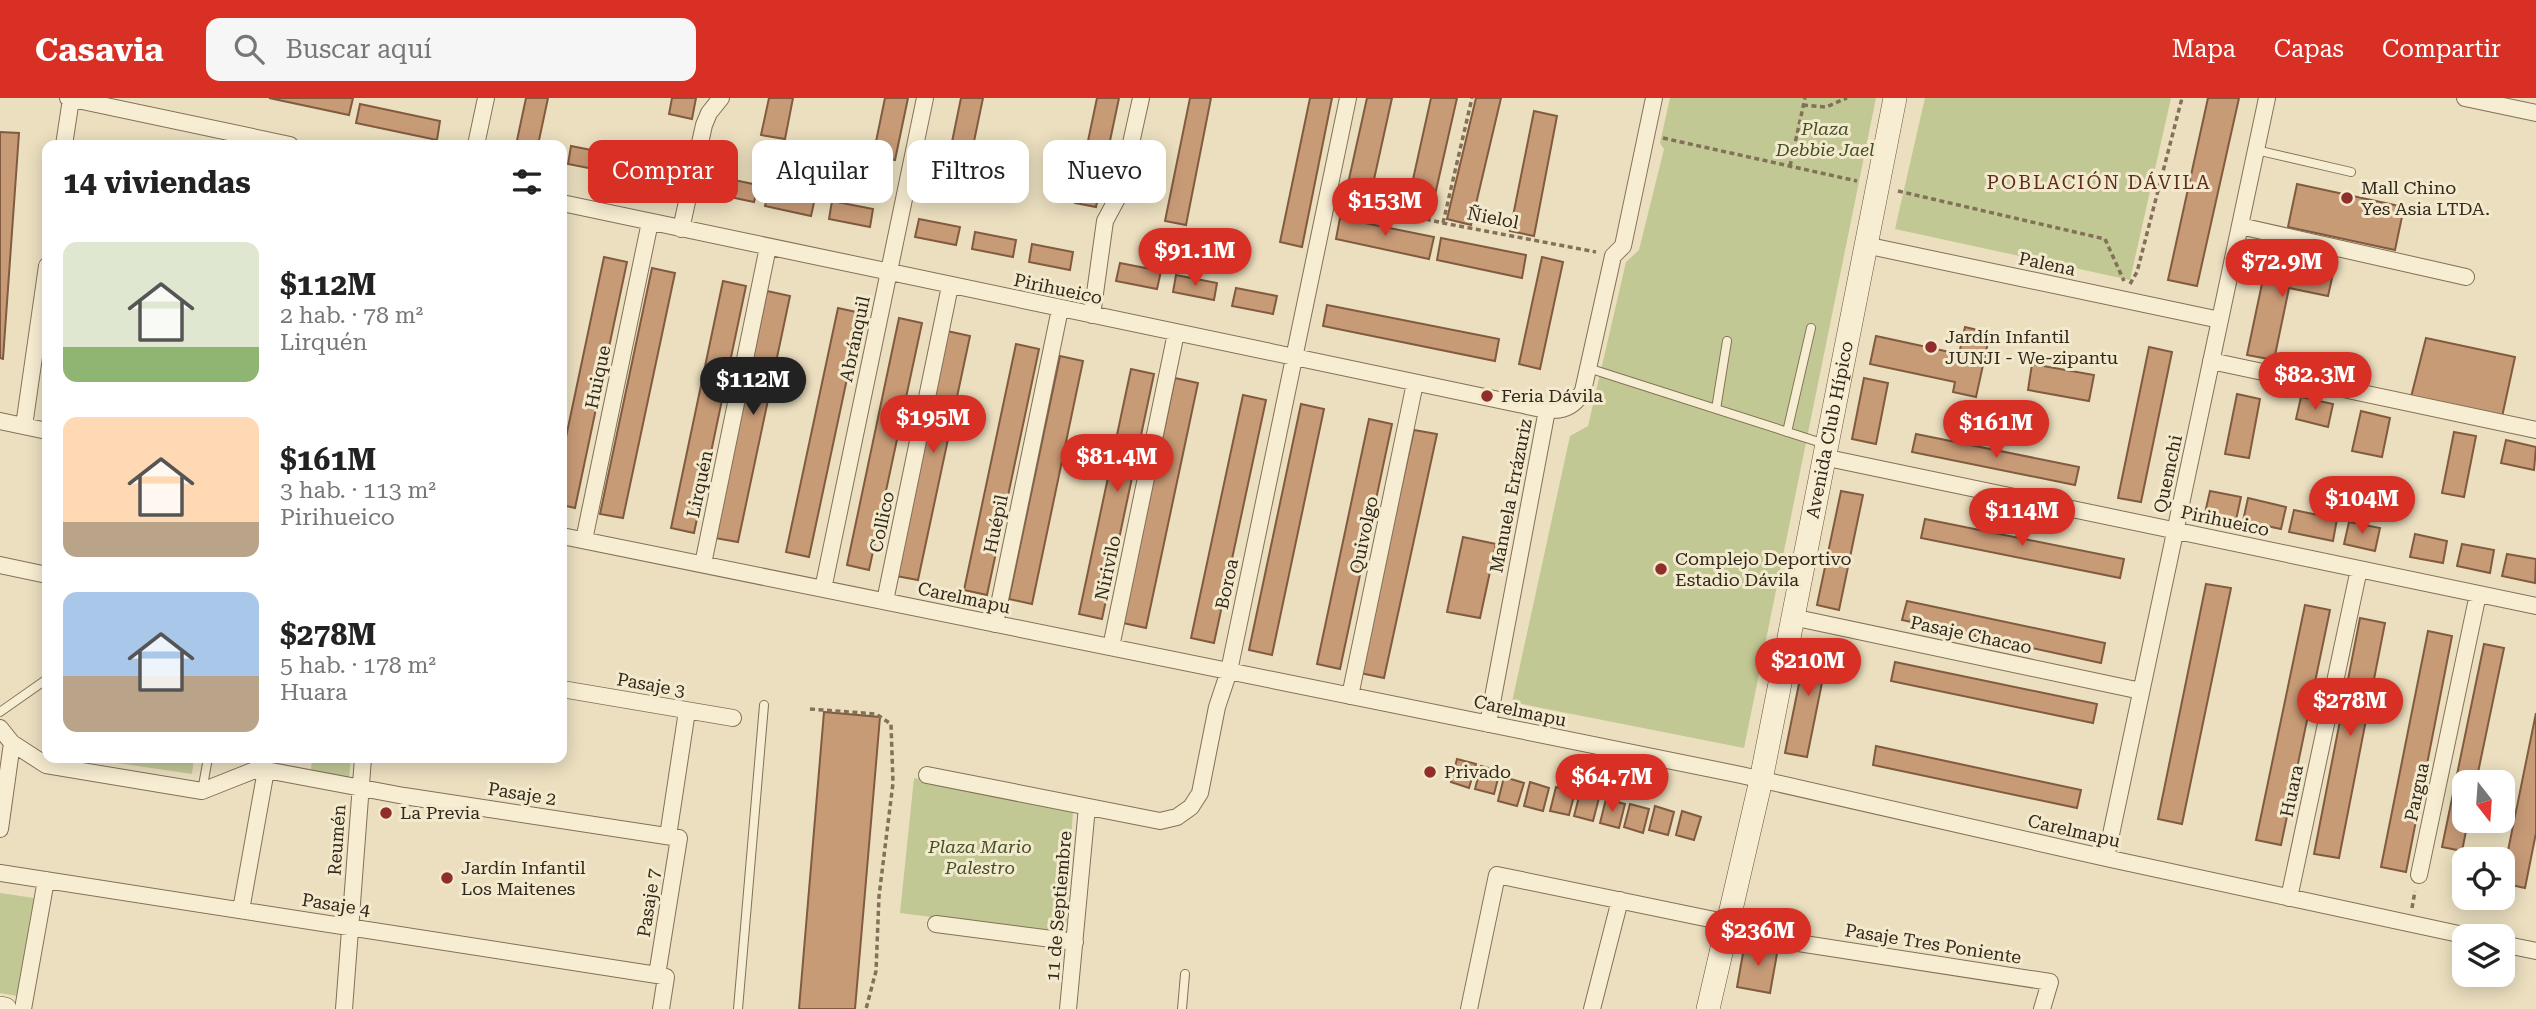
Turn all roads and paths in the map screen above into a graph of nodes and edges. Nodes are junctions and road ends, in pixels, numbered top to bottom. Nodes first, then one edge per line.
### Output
1 (69, 98) edge
2 (486, 98) edge
3 (721, 98) edge
4 (925, 98) edge
5 (1141, 98) edge
6 (1348, 98) edge
7 (1472, 98) edge
8 (1654, 98) edge
9 (1805, 98) edge
10 (1847, 98) edge
11 (1895, 98) edge
12 (2182, 98) edge
13 (2267, 98) edge
14 (2465, 98) edge
15 (1803, 105) junction
16 (2536, 113) edge
17 (1646, 135) junction
18 (228, 139) edge
19 (65, 140) edge
20 (477, 140) edge
21 (2256, 150) junction
22 (1790, 166) junction
23 (2351, 172) dead end
24 (1876, 186) junction
25 (1328, 197) junction
26 (567, 204) edge
27 (650, 222) junction
28 (1443, 223) junction
29 (2240, 226) junction
30 (681, 229) junction
31 (1865, 244) junction
32 (768, 247) junction
33 (1613, 256) junction
34 (889, 273) junction
35 (2466, 277) dead end
36 (2113, 284) dead end
37 (950, 286) junction
38 (2127, 287) junction
39 (42, 301) edge
40 (1060, 309) junction
41 (1092, 315) junction
42 (2220, 320) junction
43 (1811, 328) dead end
44 (1176, 333) junction
45 (1727, 341) dead end
46 (1294, 357) junction
47 (2211, 362) junction
48 (1588, 368) junction
49 (1415, 383) junction
50 (1716, 409) junction
51 (1547, 410) junction
52 (0, 421) edge
53 (24, 426) junction
54 (42, 430) edge
55 (2536, 430) edge
56 (1787, 432) junction
57 (1825, 451) junction
58 (2175, 530) junction
59 (567, 537) edge
60 (584, 540) junction
61 (703, 564) junction
62 (0, 565) edge
63 (2359, 569) junction
64 (42, 574) edge
65 (823, 589) junction
66 (2478, 594) junction
67 (885, 601) junction
68 (2536, 606) edge
69 (1792, 617) junction
70 (995, 624) junction
71 (1111, 647) junction
72 (1229, 671) junction
73 (42, 683) edge
74 (567, 690) edge
75 (2141, 691) junction
76 (1350, 696) junction
77 (764, 705) dead end
78 (810, 709) dead end
79 (687, 711) junction
80 (0, 712) edge
81 (733, 718) dead end
82 (1488, 724) junction
83 (0, 728) edge
84 (12, 743) junction
85 (42, 762) edge
86 (43, 763) edge
87 (207, 763) edge
88 (362, 763) edge
89 (266, 770) junction
90 (927, 775) dead end
91 (1761, 780) junction
92 (360, 788) junction
93 (202, 791) junction
94 (1087, 807) junction
95 (0, 829) edge
96 (673, 837) junction
97 (2106, 858) junction
98 (0, 873) edge
99 (2419, 875) joint
100 (46, 880) junction
101 (2289, 898) junction
102 (1620, 900) junction
103 (241, 910) junction
104 (2409, 923) junction
105 (936, 924) dead end
106 (352, 927) junction
107 (1728, 928) junction
108 (2452, 932) edge
109 (1075, 943) junction
110 (2515, 947) edge
111 (2536, 951) edge
112 (1185, 974) dead end
113 (661, 976) junction
114 (23, 1009) edge
115 (344, 1009) edge
116 (661, 1009) edge
117 (738, 1009) edge
118 (866, 1009) edge
119 (1068, 1009) edge
120 (1182, 1009) edge
121 (1469, 1009) edge
122 (1591, 1009) edge
123 (1708, 1009) edge
124 (2042, 1009) edge

1 - 18 street
1 - 19 street
2 - 20 street
3 - 30 street
4 - 34 street, Abránquil
5 - 41 street
6 - 25 street, Boroa
7 - 28 path
8 - 17 street, Manuela Errázuriz
9 - 15 path
10 - 15 path
11 - 24 street, Avenida Club Hípico
12 - 38 path
13 - 21 street, Quemchi
14 - 16 street
15 - 22 path
17 - 22 path
17 - 33 street, Manuela Errázuriz
21 - 23 lane
21 - 29 street, Quemchi
22 - 24 path
24 - 31 street, Avenida Club Hípico
24 - 38 path
25 - 28 path, Ñielol
25 - 46 street, Boroa
26 - 27 street, Pirihueico
27 - 30 street, Pirihueico
27 - 60 street, Huique
28 - 33 path, Ñielol
29 - 35 street
29 - 42 street, Quemchi
30 - 32 street, Pirihueico
31 - 42 street, Palena
31 - 57 street, Avenida Club Hípico
32 - 34 street, Pirihueico
32 - 61 street, Lirquén
33 - 48 street, Manuela Errázuriz
34 - 37 street, Pirihueico
34 - 65 street, Abránquil
36 - 38 path
37 - 40 street, Pirihueico
37 - 67 street, Collico
39 - 53 street
40 - 41 street, Pirihueico
40 - 70 street, Huépil
41 - 44 street, Pirihueico
42 - 47 street, Quemchi
43 - 56 lane
44 - 46 street, Pirihueico
44 - 71 street, Nirivilo
45 - 50 lane
46 - 49 street, Pirihueico
46 - 72 street, Boroa
47 - 55 street
47 - 58 street, Quemchi
48 - 50 lane
48 - 51 street, Manuela Errázuriz
49 - 51 street, Pirihueico
49 - 76 street, Quivolgo
50 - 56 lane
51 - 82 street, Manuela Errázuriz
52 - 53 street
53 - 54 street
56 - 57 lane
57 - 58 street, Pirihueico
57 - 69 street, Avenida Club Hípico
58 - 63 street, Pirihueico
58 - 75 street, Quemchi
59 - 60 street, Carelmapu
60 - 61 street, Carelmapu
61 - 65 street, Carelmapu
62 - 64 street
63 - 66 street, Pirihueico
63 - 101 street, Huara
65 - 67 street, Carelmapu
66 - 68 street, Pirihueico
66 - 99 street, Pargua
67 - 70 street, Carelmapu
69 - 75 street, Pasaje Chacao
69 - 91 street, Avenida Club Hípico
70 - 71 street, Carelmapu
71 - 72 street, Carelmapu
72 - 76 street, Carelmapu
72 - 94 street, Boroa
73 - 80 lane
74 - 79 street, Pasaje 3
75 - 97 street, Quemchi
76 - 82 street, Carelmapu
77 - 117 lane
78 - 118 path
79 - 81 street, Pasaje 3
79 - 96 street, Pasaje 7
82 - 91 street, Carelmapu
83 - 84 street
84 - 85 street
84 - 95 street
86 - 93 street
87 - 93 lane
88 - 92 street, Reumén
89 - 92 street, Pasaje 2
89 - 93 street
89 - 103 street
90 - 94 street, Boroa
91 - 97 street, Carelmapu
91 - 107 street, Avenida Club Hípico
92 - 96 street, Pasaje 2
92 - 106 street, Reumén
94 - 109 street, 11 de Septiembre
96 - 113 street, Pasaje 7
97 - 101 street, Carelmapu
98 - 100 street, Pasaje 4
99 - 104 path
100 - 103 street, Pasaje 4
100 - 114 street
101 - 104 street, Carelmapu
102 - 107 street, Pasaje Tres Poniente
102 - 121 street, Pasaje Tres Poniente
102 - 122 street
103 - 106 street, Pasaje 4
104 - 108 street, Carelmapu
105 - 109 street
106 - 113 street, Pasaje 4
106 - 115 street, Reumén
107 - 123 street, Avenida Club Hípico
107 - 124 street, Pasaje Tres Poniente
109 - 119 street, 11 de Septiembre
110 - 111 street
112 - 120 lane
113 - 116 street, Pasaje 7

